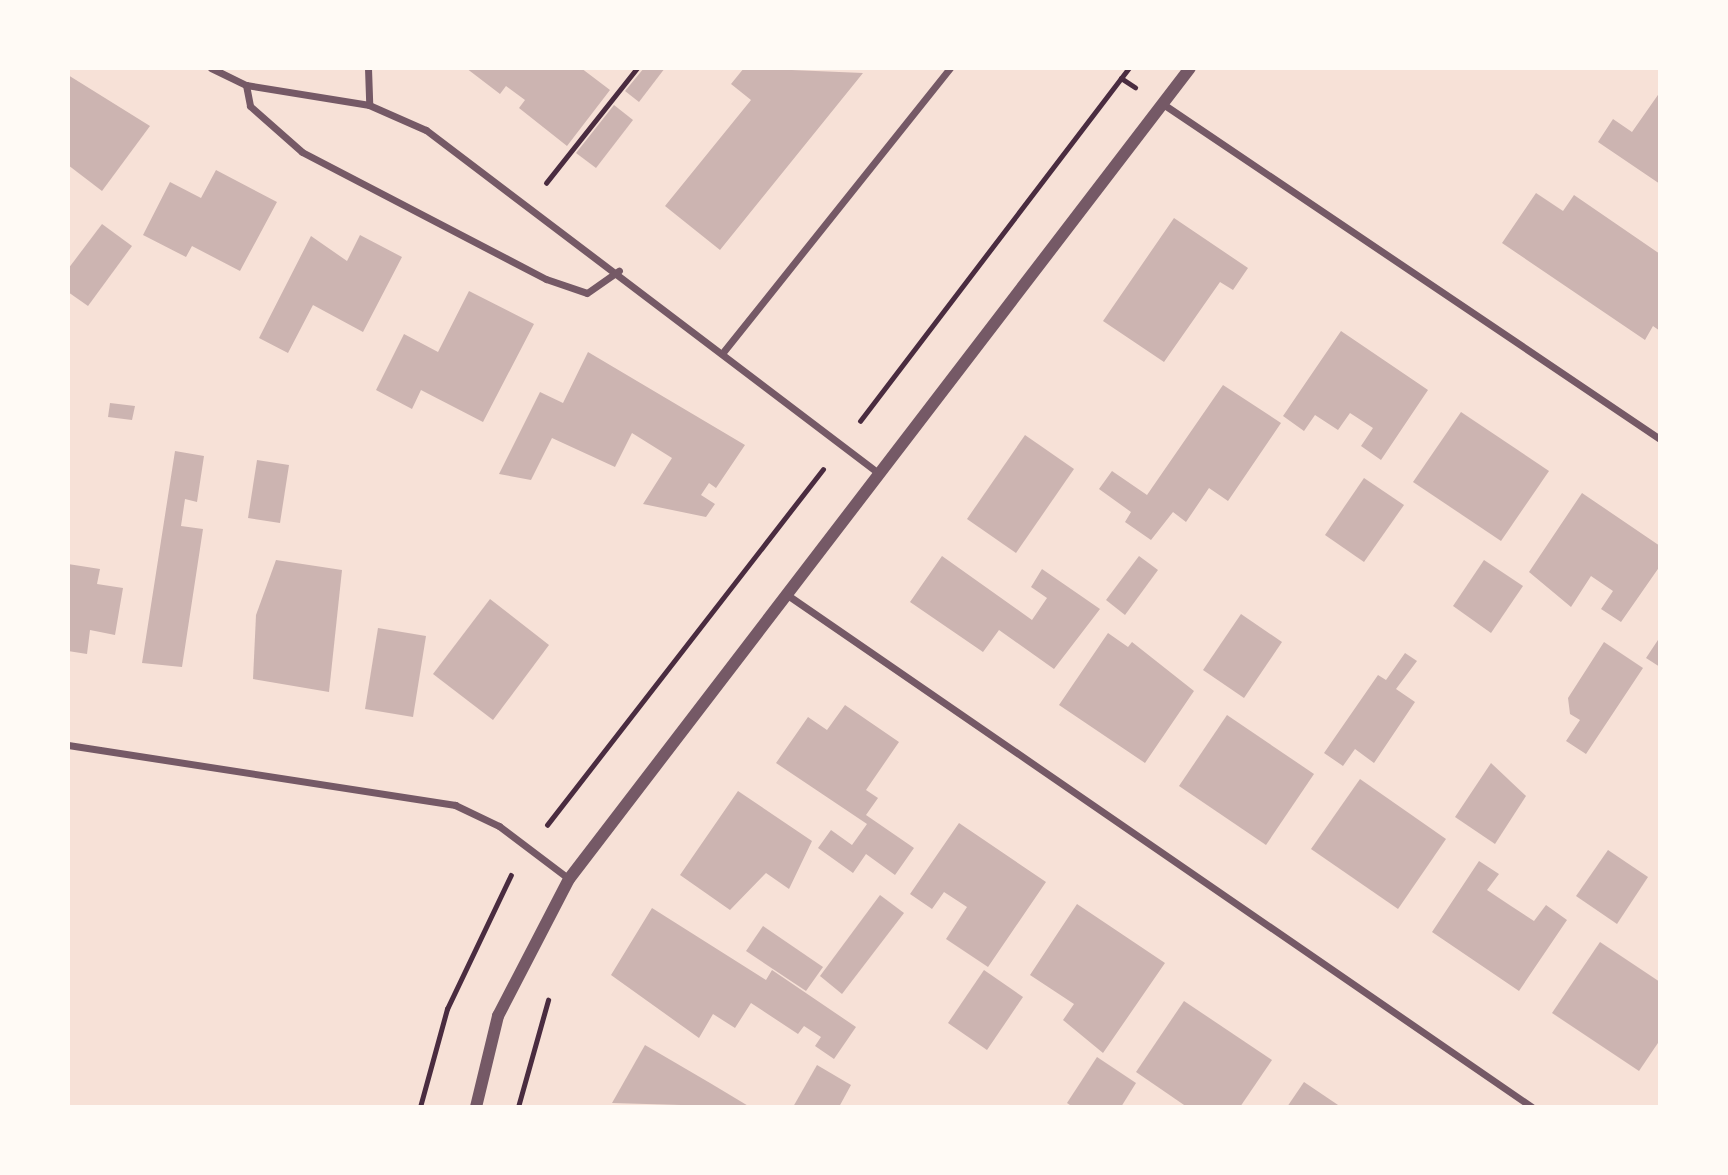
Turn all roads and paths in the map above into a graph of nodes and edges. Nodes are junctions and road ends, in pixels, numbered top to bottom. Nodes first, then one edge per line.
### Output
1 (211, 68) edge
2 (368, 68) edge
3 (637, 68) edge
4 (950, 68) edge
5 (1129, 68) edge
6 (1190, 68) edge
7 (246, 85) junction
8 (1163, 104) junction
9 (369, 105) junction
10 (530, 204) junction
11 (619, 271) junction
12 (724, 351) junction
13 (1660, 439) edge
14 (841, 444) junction
15 (877, 472) junction
16 (786, 594) junction
17 (68, 745) edge
18 (529, 850) junction
19 (569, 879) junction
20 (420, 1107) edge
21 (477, 1107) edge
22 (1532, 1107) edge

1 - 7 street
2 - 9 street
3 - 10 path
4 - 12 street
5 - 14 path
6 - 8 street
7 - 9 street
7 - 11 street
8 - 13 street
8 - 15 street
9 - 10 street
10 - 11 street
11 - 12 street
12 - 14 street
14 - 15 street
14 - 18 path
15 - 16 street
16 - 19 street
16 - 22 street
17 - 18 street
18 - 19 street
18 - 20 path
19 - 21 street

